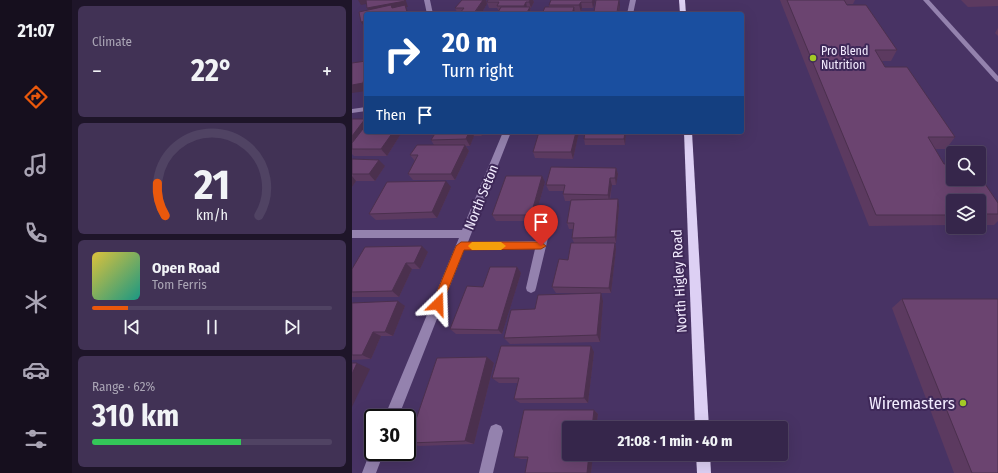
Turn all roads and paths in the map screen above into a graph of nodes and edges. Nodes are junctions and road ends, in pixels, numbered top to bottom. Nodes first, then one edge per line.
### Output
1 (427, 0) edge
2 (632, 0) edge
3 (682, 0) edge
4 (926, 0) edge
5 (430, 12) edge
6 (630, 12) edge
7 (683, 12) edge
8 (998, 80) edge
9 (364, 109) edge
10 (352, 110) edge
11 (506, 134) edge
12 (688, 134) edge
13 (549, 213) dead end
14 (352, 234) edge
15 (466, 234) junction
16 (461, 246) junction
17 (541, 246) junction
18 (531, 288) dead end
19 (395, 409) edge
20 (702, 421) edge
21 (496, 431) dead end
22 (374, 461) edge
23 (703, 461) edge
24 (369, 473) edge
25 (486, 473) edge
26 (704, 473) edge

1 - 5 street
2 - 6 street
3 - 7 main road
4 - 8 street
9 - 10 street
11 - 15 street, North Seton
12 - 20 main road, North Higley Road
13 - 17 street
14 - 15 street
15 - 16 street, North Seton
16 - 17 street
16 - 19 street, North Seton
17 - 18 street
21 - 25 street
22 - 24 street
23 - 26 main road

